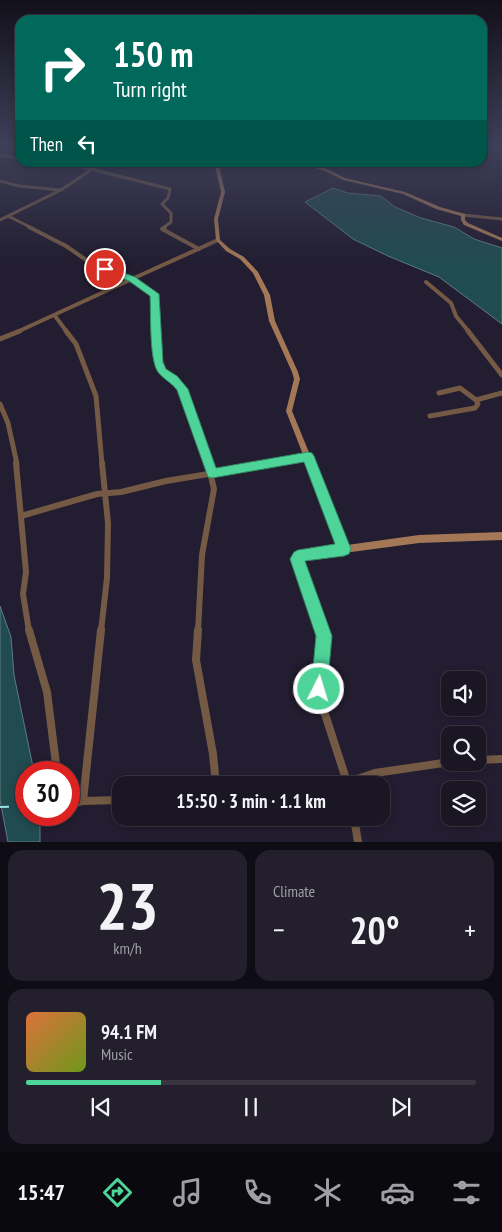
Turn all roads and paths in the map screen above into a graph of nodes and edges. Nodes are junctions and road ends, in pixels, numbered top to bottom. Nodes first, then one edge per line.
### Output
1 (29, 185) edge
2 (69, 185) edge
3 (152, 185) edge
4 (221, 185) edge
5 (371, 185) edge
6 (61, 190) junction
7 (463, 215) junction
8 (8, 216) junction
9 (502, 219) edge
10 (0, 220) edge
11 (218, 240) junction
12 (502, 240) edge
13 (199, 248) junction
14 (132, 279) junction
15 (426, 282) dead end
16 (55, 316) junction
17 (0, 339) edge
18 (502, 375) edge
19 (440, 393) dead end
20 (502, 393) edge
21 (476, 400) junction
22 (0, 404) edge
23 (430, 416) dead end
24 (308, 456) junction
25 (212, 473) junction
26 (104, 494) junction
27 (21, 516) junction
28 (502, 536) edge
29 (344, 549) junction
30 (502, 759) edge
31 (486, 760) edge
32 (56, 761) edge
33 (441, 763) edge
34 (215, 776) edge
35 (346, 776) edge
36 (367, 776) edge
37 (112, 800) edge
38 (83, 801) junction
39 (80, 802) edge
40 (355, 826) edge
41 (358, 842) edge

1 - 6 street
2 - 6 street
3 - 13 street
4 - 11 main road
5 - 7 main road
6 - 8 street
7 - 9 street
7 - 12 main road
8 - 10 street
8 - 14 street
11 - 13 street
11 - 24 main road
13 - 14 street
14 - 16 street
14 - 25 street
15 - 18 street
16 - 17 street
16 - 26 street
19 - 21 street
20 - 21 street
21 - 23 street
22 - 27 street
24 - 25 street
24 - 29 main road
25 - 26 street
25 - 34 street
26 - 27 street
26 - 38 street
27 - 32 street
28 - 29 main road
29 - 35 street
30 - 31 street
33 - 36 street
37 - 38 street
38 - 39 street
40 - 41 street

